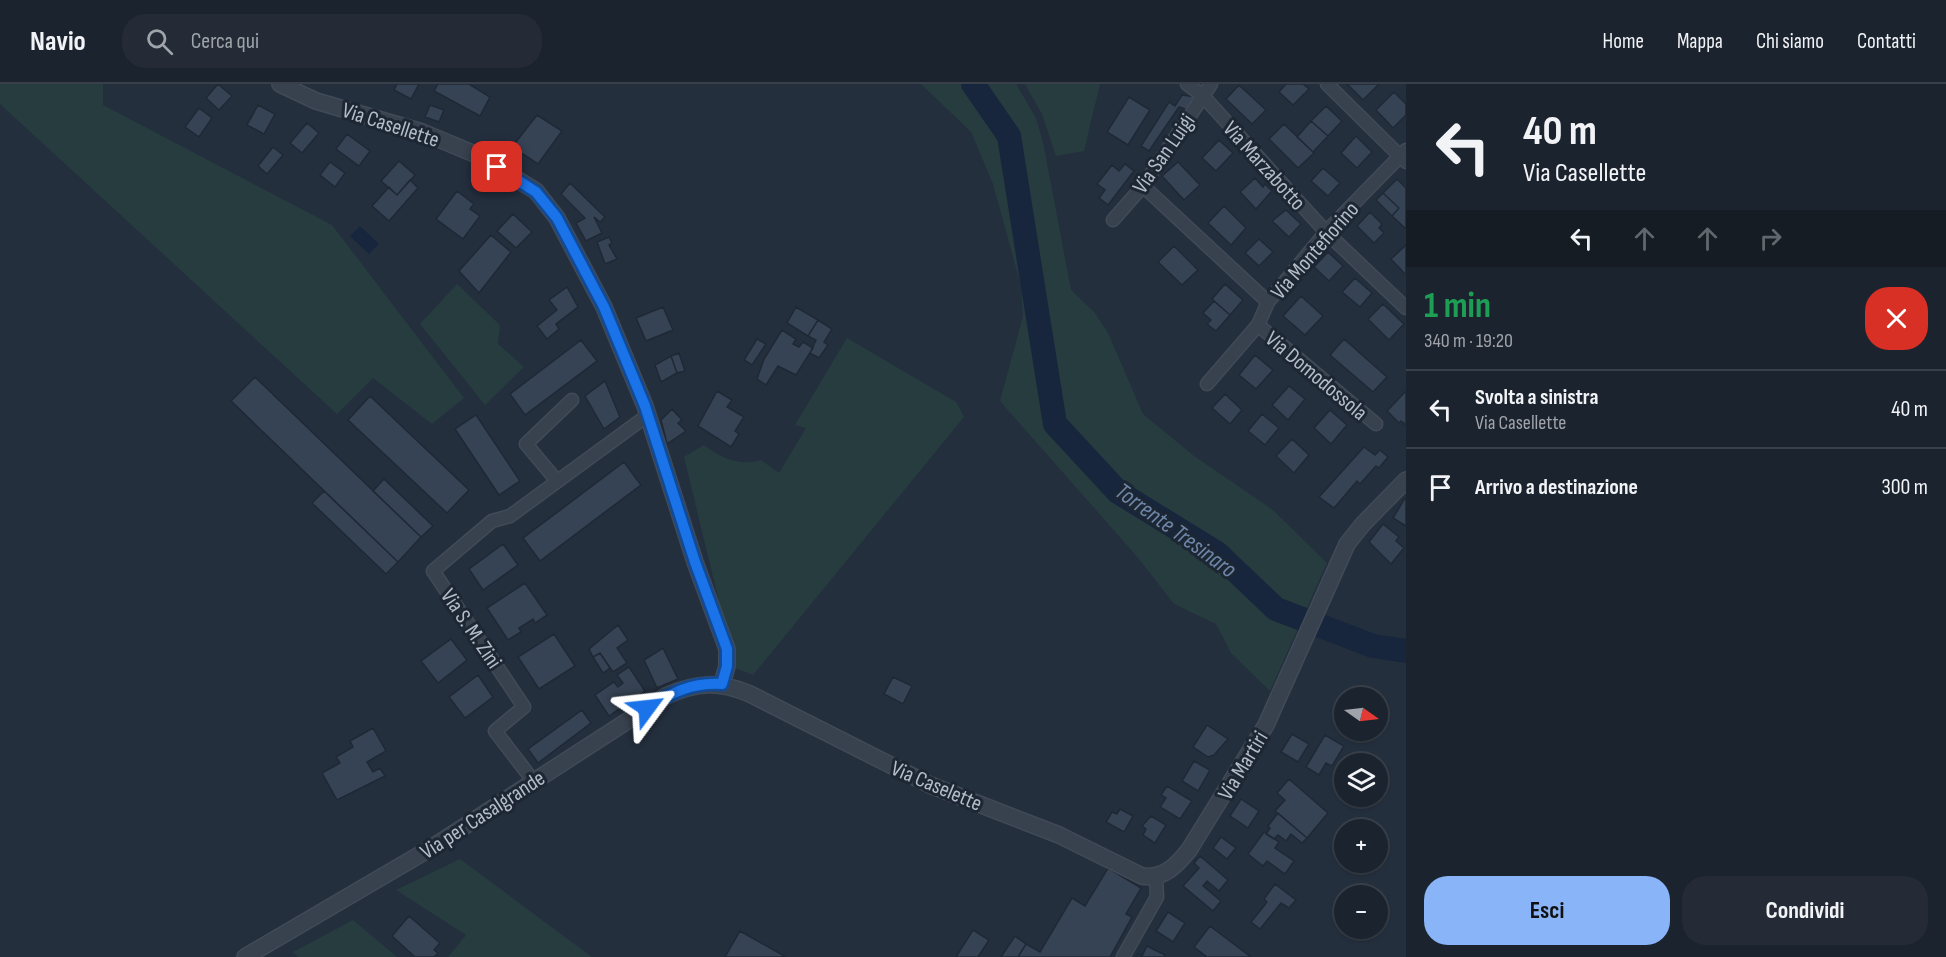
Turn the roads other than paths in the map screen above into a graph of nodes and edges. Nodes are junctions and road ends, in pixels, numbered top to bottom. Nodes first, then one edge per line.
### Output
1 (280, 84) edge
2 (1187, 84) edge
3 (1211, 84) edge
4 (1327, 84) edge
5 (1203, 96) junction
6 (1404, 156) edge
7 (1143, 186) junction
8 (1113, 220) dead end
9 (1326, 232) junction
10 (1268, 302) junction
11 (1406, 308) edge
12 (1258, 326) junction
13 (1208, 384) dead end
14 (572, 400) dead end
15 (648, 415) junction
16 (1376, 424) dead end
17 (1406, 480) edge
18 (557, 482) junction
19 (722, 684) junction
20 (528, 774) dead end
21 (1156, 877) junction
22 (246, 957) edge
23 (1123, 957) edge

1 - 15 street, Via Casellette
2 - 5 street, Via Marzabotto
3 - 5 street, Via San Luigi
4 - 6 street
5 - 7 street, Via San Luigi
5 - 9 street, Via Marzabotto
6 - 9 street, Via Montefiorino
7 - 8 street, Via San Luigi
7 - 10 street
9 - 10 street, Via Montefiorino
9 - 11 street, Via Marzabotto
10 - 12 street, Via Montefiorino
12 - 13 street, Via Montefiorino
12 - 16 street, Via Domodossola
14 - 18 street
15 - 18 street, Via S. M. Zini
15 - 19 street, Via Casellette
17 - 21 street, Via Martiri
18 - 20 street, Via S. M. Zini
19 - 21 street, Via Caselette
19 - 22 street, Via per Casalgrande
21 - 23 street

